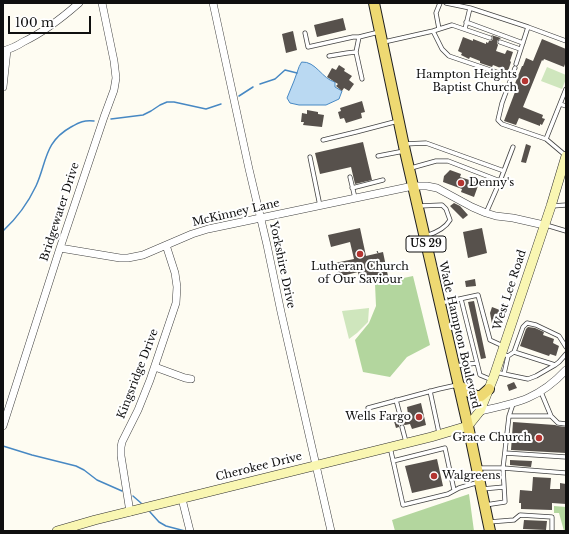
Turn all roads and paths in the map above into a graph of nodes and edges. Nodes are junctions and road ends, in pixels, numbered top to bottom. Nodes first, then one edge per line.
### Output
1 (79, 3) edge
2 (102, 3) edge
3 (213, 3) edge
4 (374, 3) edge
5 (440, 3) edge
6 (446, 3) edge
7 (470, 8) junction
8 (466, 22) junction
9 (528, 27) junction
10 (439, 29) junction
11 (465, 30) junction
12 (433, 31) junction
13 (305, 33) dead end
14 (359, 37) junction
15 (381, 37) junction
16 (490, 38) dead end
17 (566, 41) edge
18 (500, 42) dead end
19 (523, 43) junction
20 (520, 49) junction
21 (5, 50) edge
22 (356, 52) junction
23 (328, 56) dead end
24 (511, 77) junction
25 (362, 79) dead end
26 (3, 87) edge
27 (566, 89) edge
28 (560, 104) junction
29 (566, 106) edge
30 (400, 121) junction
31 (546, 139) junction
32 (323, 140) dead end
33 (405, 147) junction
34 (513, 147) dead end
35 (378, 156) dead end
36 (566, 156) edge
37 (310, 157) dead end
38 (410, 168) junction
39 (504, 171) junction
40 (350, 177) dead end
41 (383, 180) dead end
42 (500, 182) junction
43 (417, 186) junction
44 (352, 188) junction
45 (355, 198) junction
46 (566, 205) edge
47 (320, 206) junction
48 (418, 206) junction
49 (551, 206) junction
50 (486, 213) junction
51 (261, 218) junction
52 (544, 225) junction
53 (566, 231) edge
54 (425, 236) junction
55 (166, 245) junction
56 (60, 248) junction
57 (461, 299) junction
58 (440, 304) junction
59 (566, 347) edge
60 (505, 352) junction
61 (514, 352) junction
62 (566, 354) edge
63 (477, 363) junction
64 (555, 365) junction
65 (454, 366) junction
66 (155, 367) junction
67 (566, 370) edge
68 (191, 379) dead end
69 (495, 379) junction
70 (458, 385) junction
71 (430, 391) junction
72 (541, 392) junction
73 (396, 400) junction
74 (513, 404) junction
75 (368, 408) dead end
76 (480, 411) junction
77 (400, 415) dead end
78 (509, 416) junction
79 (550, 416) junction
80 (566, 424) edge
81 (3, 426) edge
82 (468, 426) junction
83 (402, 427) dead end
84 (439, 434) junction
85 (406, 442) junction
86 (390, 446) junction
87 (505, 453) junction
88 (566, 457) edge
89 (393, 461) junction
90 (316, 465) junction
91 (476, 468) junction
92 (503, 468) junction
93 (566, 473) edge
94 (480, 486) junction
95 (504, 487) junction
96 (454, 490) junction
97 (182, 499) junction
98 (484, 505) junction
99 (130, 512) junction
100 (489, 526) edge
101 (67, 530) edge
102 (57, 531) edge
103 (190, 531) edge
104 (331, 531) edge
105 (552, 531) edge

1 - 21 street
2 - 56 street, Bridgewater Drive
3 - 51 street, Yorkshire Drive
4 - 15 main road, Wade Hampton Boulevard / US 29
5 - 10 lane
6 - 7 lane
7 - 8 lane
7 - 9 lane
8 - 11 lane
8 - 19 lane
9 - 17 lane
9 - 19 lane
10 - 11 lane
10 - 12 lane
11 - 16 lane
12 - 15 lane
12 - 24 lane
13 - 14 lane
14 - 15 lane
14 - 22 lane
15 - 30 main road, Wade Hampton Boulevard / US 29
18 - 20 lane
19 - 20 lane
20 - 24 lane
21 - 26 street
22 - 23 lane
22 - 25 lane
24 - 31 lane
27 - 28 lane
28 - 29 lane
28 - 31 lane
30 - 32 lane
30 - 33 main road, Wade Hampton Boulevard / US 29
31 - 36 lane
33 - 35 lane
33 - 38 main road, Wade Hampton Boulevard / US 29
33 - 39 lane
34 - 39 lane
36 - 49 street, West Lee Road
37 - 47 lane
38 - 42 lane
38 - 43 main road, Wade Hampton Boulevard / US 29
39 - 42 lane
40 - 44 lane
41 - 44 lane
42 - 50 lane
43 - 45 street, McKinney Lane
43 - 48 main road, Wade Hampton Boulevard / US 29
43 - 50 street
44 - 45 lane
45 - 47 street, McKinney Lane
46 - 49 lane
47 - 51 street, McKinney Lane
48 - 54 main road, Wade Hampton Boulevard / US 29
48 - 54 lane
49 - 52 street, West Lee Road
50 - 52 street
51 - 55 street, McKinney Lane
51 - 90 street, Yorkshire Drive
52 - 53 lane
52 - 60 street, West Lee Road
54 - 58 main road, Wade Hampton Boulevard / US 29
55 - 56 street, McKinney Lane
55 - 66 street, Kingsridge Drive
56 - 81 street, Bridgewater Drive
57 - 58 lane
57 - 60 lane
57 - 63 lane
58 - 65 main road, Wade Hampton Boulevard / US 29
59 - 61 lane
60 - 61 lane
60 - 69 street, West Lee Road
61 - 64 lane
62 - 64 lane
63 - 65 lane
63 - 69 lane
64 - 69 lane
65 - 70 main road, Wade Hampton Boulevard / US 29
66 - 68 street
66 - 99 street, Kingsridge Drive
67 - 72 street
69 - 70 main road
69 - 76 street, West Lee Road
70 - 71 lane
70 - 82 main road, Wade Hampton Boulevard / US 29
71 - 73 lane
71 - 84 lane
72 - 74 street
72 - 79 lane
73 - 75 lane
73 - 77 lane
74 - 76 street
74 - 78 lane
76 - 82 street, West Lee Road
78 - 79 lane
78 - 87 lane
79 - 80 lane
82 - 84 street, Cherokee Drive
82 - 91 main road, Wade Hampton Boulevard / US 29
83 - 85 lane
84 - 85 street, Cherokee Drive
85 - 86 street, Cherokee Drive
86 - 89 lane
86 - 90 street, Cherokee Drive
87 - 88 lane
87 - 92 lane
89 - 96 lane
89 - 96 lane
90 - 97 street, Cherokee Drive
90 - 104 street, Yorkshire Drive
91 - 92 lane
91 - 94 main road, Wade Hampton Boulevard / US 29
92 - 93 lane
92 - 95 lane
94 - 95 lane
94 - 96 lane
94 - 98 main road, Wade Hampton Boulevard / US 29
95 - 98 lane
97 - 99 street, Cherokee Drive
97 - 103 street
98 - 100 main road, Wade Hampton Boulevard / US 29
99 - 101 street, Cherokee Drive
100 - 105 lane
101 - 102 street, Cherokee Drive

